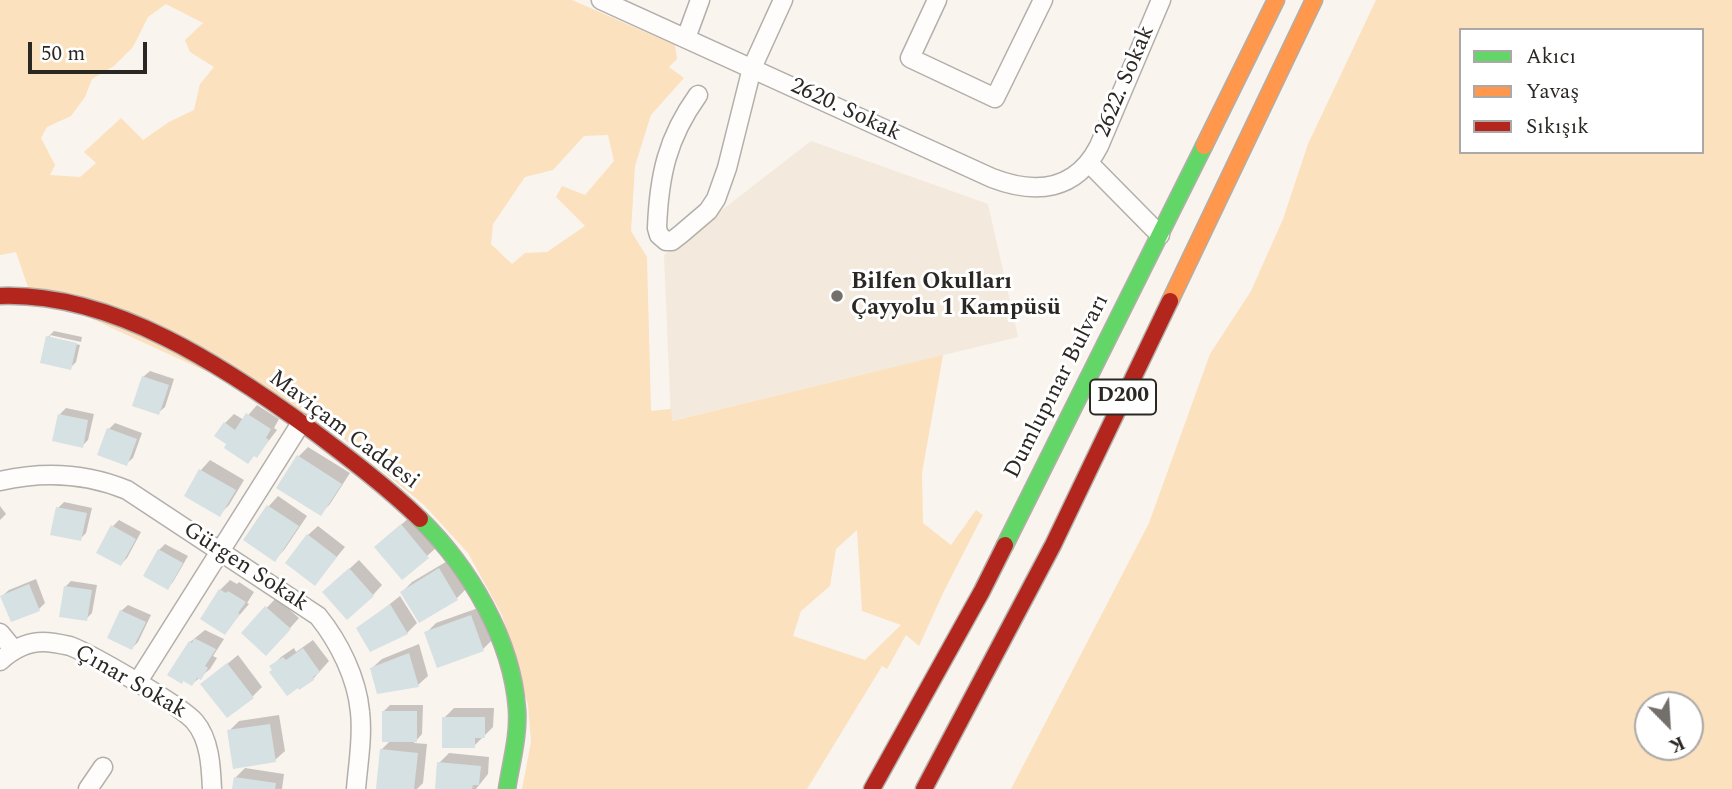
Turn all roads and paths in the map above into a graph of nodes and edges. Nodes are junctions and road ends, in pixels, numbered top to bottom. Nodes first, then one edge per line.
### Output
1 (601, 0) edge
2 (700, 0) edge
3 (783, 0) edge
4 (937, 0) edge
5 (1042, 0) edge
6 (1161, 0) edge
7 (1276, 0) edge
8 (1314, 0) edge
9 (686, 38) junction
10 (752, 68) junction
11 (698, 95) dead end
12 (1089, 163) junction
13 (1160, 235) junction
14 (0, 296) edge
15 (301, 423) junction
16 (0, 481) edge
17 (221, 551) junction
18 (0, 633) edge
19 (7, 656) edge
20 (137, 683) junction
21 (103, 767) dead end
22 (88, 789) edge
23 (212, 789) edge
24 (356, 789) edge
25 (507, 789) edge
26 (872, 789) edge
27 (924, 789) edge

1 - 9 street, 2620. Sokak
2 - 9 street
3 - 10 street
4 - 5 street
6 - 12 street, 2622. Sokak
7 - 13 main road, Dumlupınar Bulvarı / D200
8 - 27 main road, D200
9 - 10 street, 2620. Sokak
10 - 11 street
10 - 12 street, 2620. Sokak
12 - 13 street
13 - 26 main road, Dumlupınar Bulvarı / D200
14 - 15 main road, Maviçam Caddesi
15 - 17 street
15 - 25 main road, Maviçam Caddesi
16 - 17 street, Gürgen Sokak
17 - 20 street
17 - 24 street, Gürgen Sokak
18 - 19 street
19 - 20 street, Çınar Sokak
20 - 23 street, Çınar Sokak
21 - 22 street

